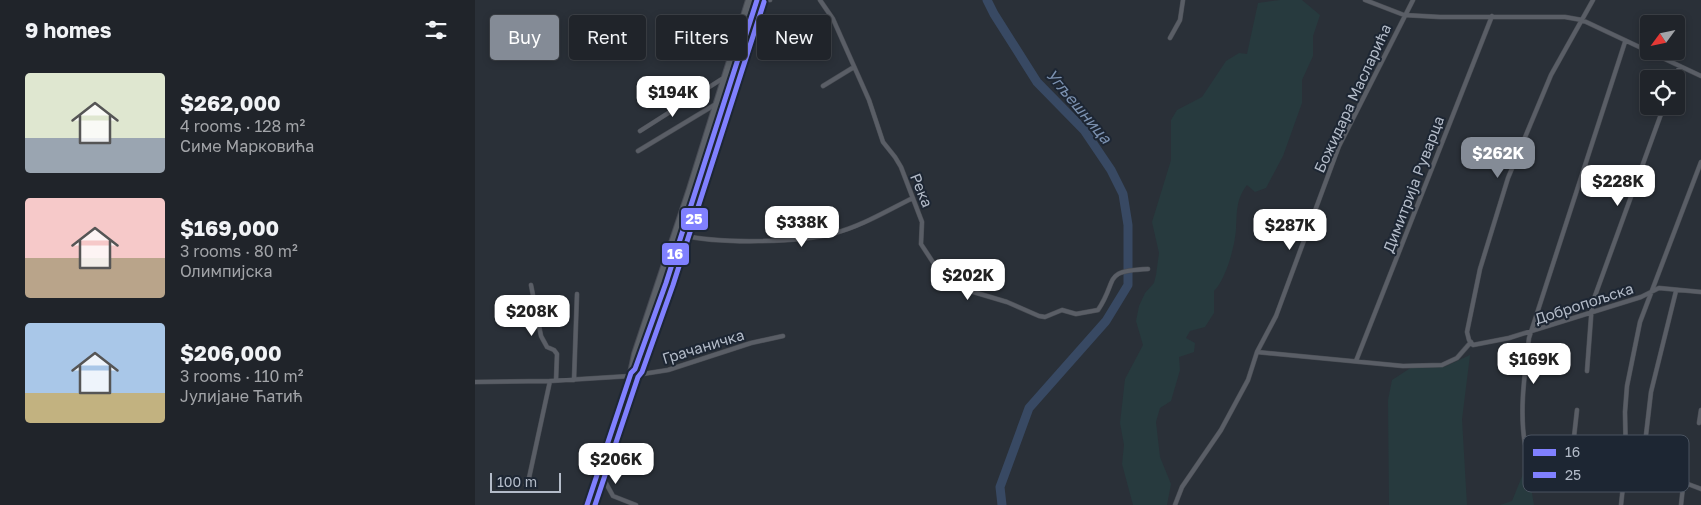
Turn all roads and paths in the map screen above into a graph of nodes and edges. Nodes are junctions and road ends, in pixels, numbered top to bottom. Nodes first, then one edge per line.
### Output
1 (749, 0) edge
2 (757, 0) edge
3 (766, 0) edge
4 (770, 0) edge
5 (820, 0) edge
6 (1183, 0) edge
7 (1365, 0) edge
8 (1413, 0) edge
9 (1593, 0) edge
10 (1404, 15) junction
11 (1492, 16) junction
12 (1582, 20) junction
13 (1170, 38) dead end
14 (1625, 42) junction
15 (1680, 66) junction
16 (854, 67) junction
17 (1678, 70) edge
18 (1701, 76) edge
19 (725, 77) junction
20 (823, 86) dead end
21 (716, 104) junction
22 (1661, 115) edge
23 (640, 131) dead end
24 (638, 151) dead end
25 (1701, 162) edge
26 (1699, 174) edge
27 (913, 198) junction
28 (682, 235) junction
29 (1148, 268) dead end
30 (531, 285) dead end
31 (1652, 291) junction
32 (1676, 291) junction
33 (1701, 292) edge
34 (577, 294) dead end
35 (1591, 313) junction
36 (1531, 332) junction
37 (783, 336) dead end
38 (1472, 344) junction
39 (1257, 352) junction
40 (1356, 361) junction
41 (1587, 371) dead end
42 (631, 375) junction
43 (574, 380) junction
44 (550, 381) junction
45 (556, 381) junction
46 (475, 382) edge
47 (1577, 410) dead end
48 (1701, 410) edge
49 (1699, 423) dead end
50 (1523, 435) edge
51 (1574, 435) edge
52 (1625, 435) edge
53 (1646, 435) dead end
54 (597, 472) junction
55 (1689, 484) edge
56 (526, 485) dead end
57 (1701, 489) edge
58 (1622, 492) edge
59 (1682, 492) edge
60 (587, 505) edge
61 (636, 505) edge
62 (1175, 505) edge
63 (1621, 505) edge
64 (1681, 505) edge

1 - 19 main road
2 - 28 main road
3 - 4 street
5 - 16 street, Река
6 - 13 street
7 - 10 street
8 - 10 street, Божидара Масларића
9 - 12 street
10 - 11 street
10 - 39 street, Божидара Масларића
11 - 12 street
11 - 40 street, Димитрија Руварца
12 - 14 street
12 - 38 street
14 - 15 street
14 - 36 street
15 - 17 street
15 - 18 street
16 - 20 street
16 - 27 street, Река
19 - 21 main road
19 - 23 street
21 - 24 street
21 - 42 main road
22 - 35 street
25 - 26 street
26 - 31 street
27 - 28 street
27 - 29 street, Река
28 - 42 main road
30 - 45 street
31 - 32 street, Добропољска
31 - 35 street, Добропољска
31 - 52 street
32 - 33 street, Добропољска
32 - 53 street
34 - 43 street
35 - 36 street, Добропољска
35 - 41 street
36 - 38 street, Добропољска
36 - 50 street
37 - 42 street, Грачаничка
38 - 40 street
39 - 40 street
39 - 62 street, Божидара Масларића
42 - 43 street, Грачаничка
42 - 54 main road
43 - 45 street, Грачаничка
44 - 45 street, Грачаничка
44 - 46 street, Грачаничка
44 - 56 street
47 - 51 street
48 - 49 street
54 - 60 main road
54 - 61 street
55 - 57 street
58 - 63 street
59 - 64 street

